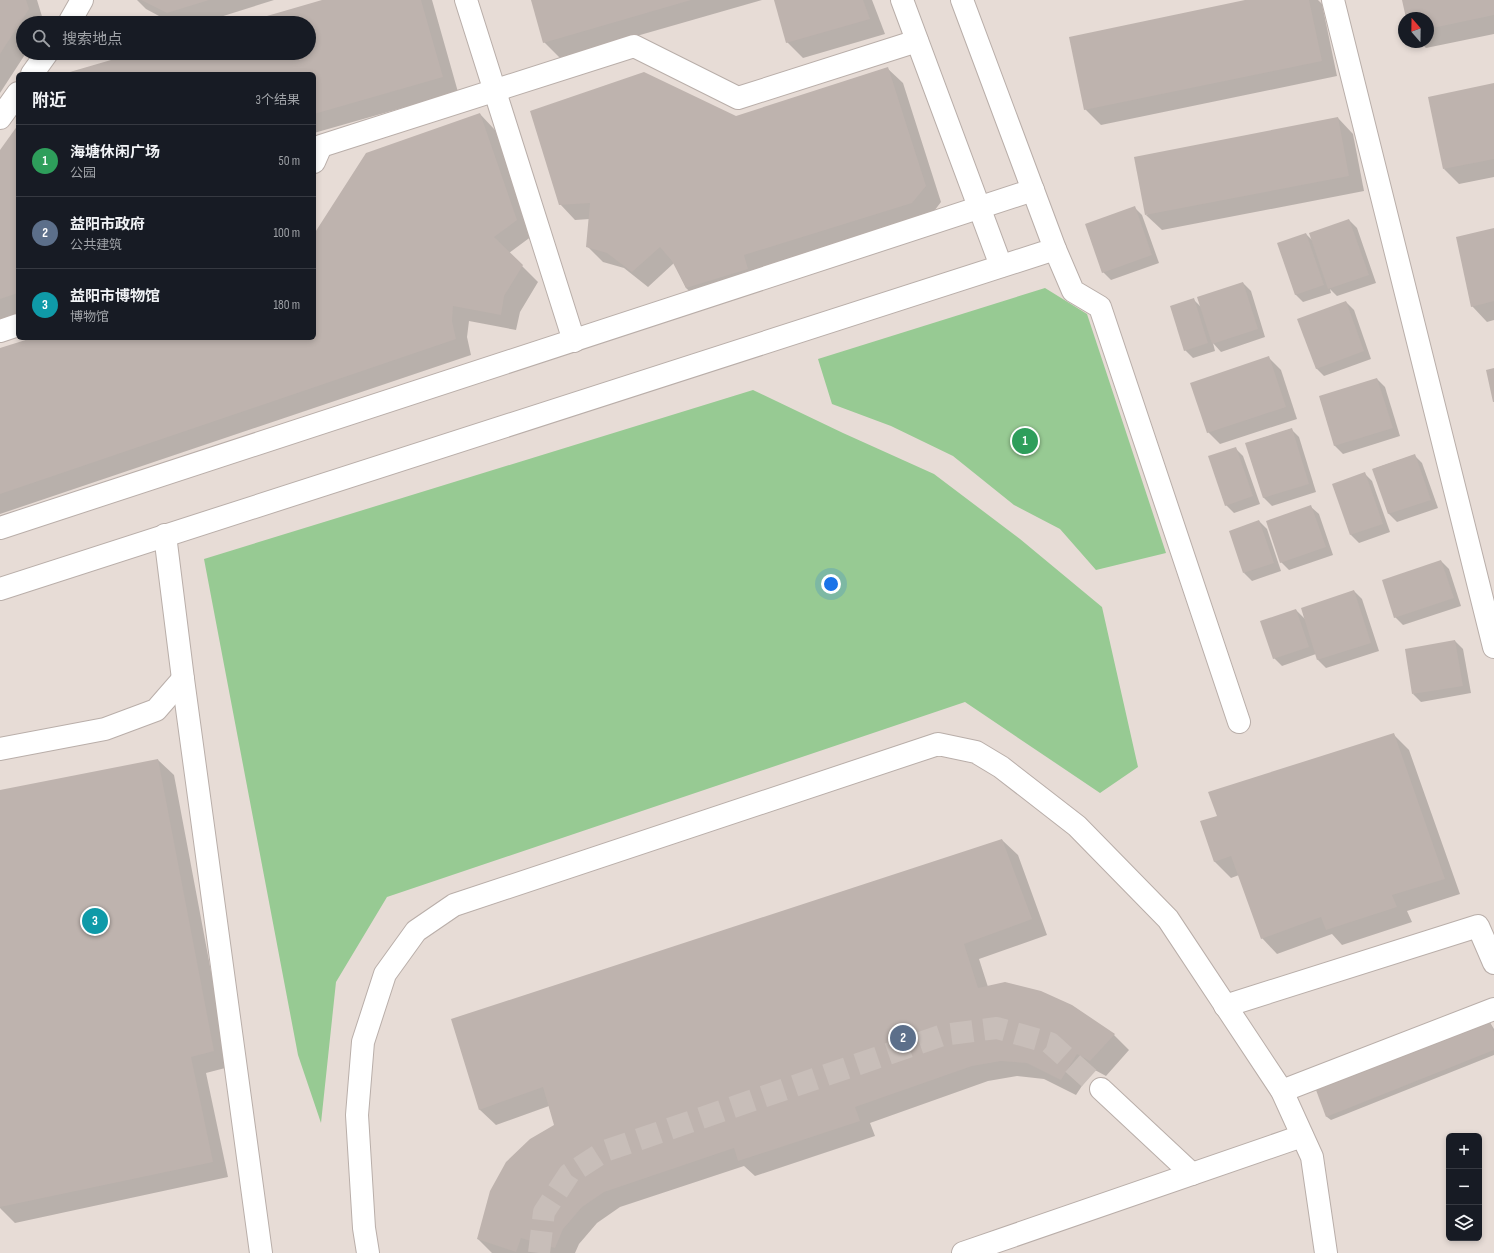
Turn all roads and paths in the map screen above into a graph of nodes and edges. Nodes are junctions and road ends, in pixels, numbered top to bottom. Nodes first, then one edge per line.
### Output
1 (82, 0) edge
2 (466, 0) edge
3 (902, 0) edge
4 (962, 0) edge
5 (1333, 0) edge
6 (73, 16) edge
7 (917, 41) junction
8 (42, 60) edge
9 (33, 72) edge
10 (495, 91) junction
11 (16, 96) edge
12 (0, 118) edge
13 (316, 157) edge
14 (1033, 190) junction
15 (979, 208) junction
16 (1055, 249) junction
17 (1001, 266) junction
18 (16, 326) edge
19 (0, 331) edge
20 (574, 340) junction
21 (0, 528) edge
22 (165, 535) junction
23 (0, 590) edge
24 (1494, 647) edge
25 (182, 679) junction
26 (1239, 722) dead end
27 (0, 749) edge
28 (1494, 963) edge
29 (1225, 1006) junction
30 (1494, 1009) edge
31 (1101, 1088) tunnel mouth
32 (1282, 1092) junction
33 (1302, 1136) junction
34 (1192, 1174) junction
35 (261, 1253) edge
36 (368, 1253) edge
37 (963, 1253) edge
38 (1326, 1253) edge

1 - 6 street
2 - 10 street
3 - 7 street
4 - 14 street
5 - 24 street
7 - 10 street
7 - 15 street
8 - 9 street
10 - 13 street
10 - 20 street
11 - 12 street
14 - 15 street
14 - 16 street
15 - 17 street
15 - 20 street
16 - 17 street
16 - 26 street
17 - 22 street
18 - 19 street
20 - 21 street
22 - 23 street
22 - 25 street
25 - 27 street
25 - 35 street
28 - 29 street
29 - 32 street
29 - 36 street
30 - 32 street
31 - 34 street
32 - 33 street
33 - 34 street
33 - 38 street
34 - 37 street

